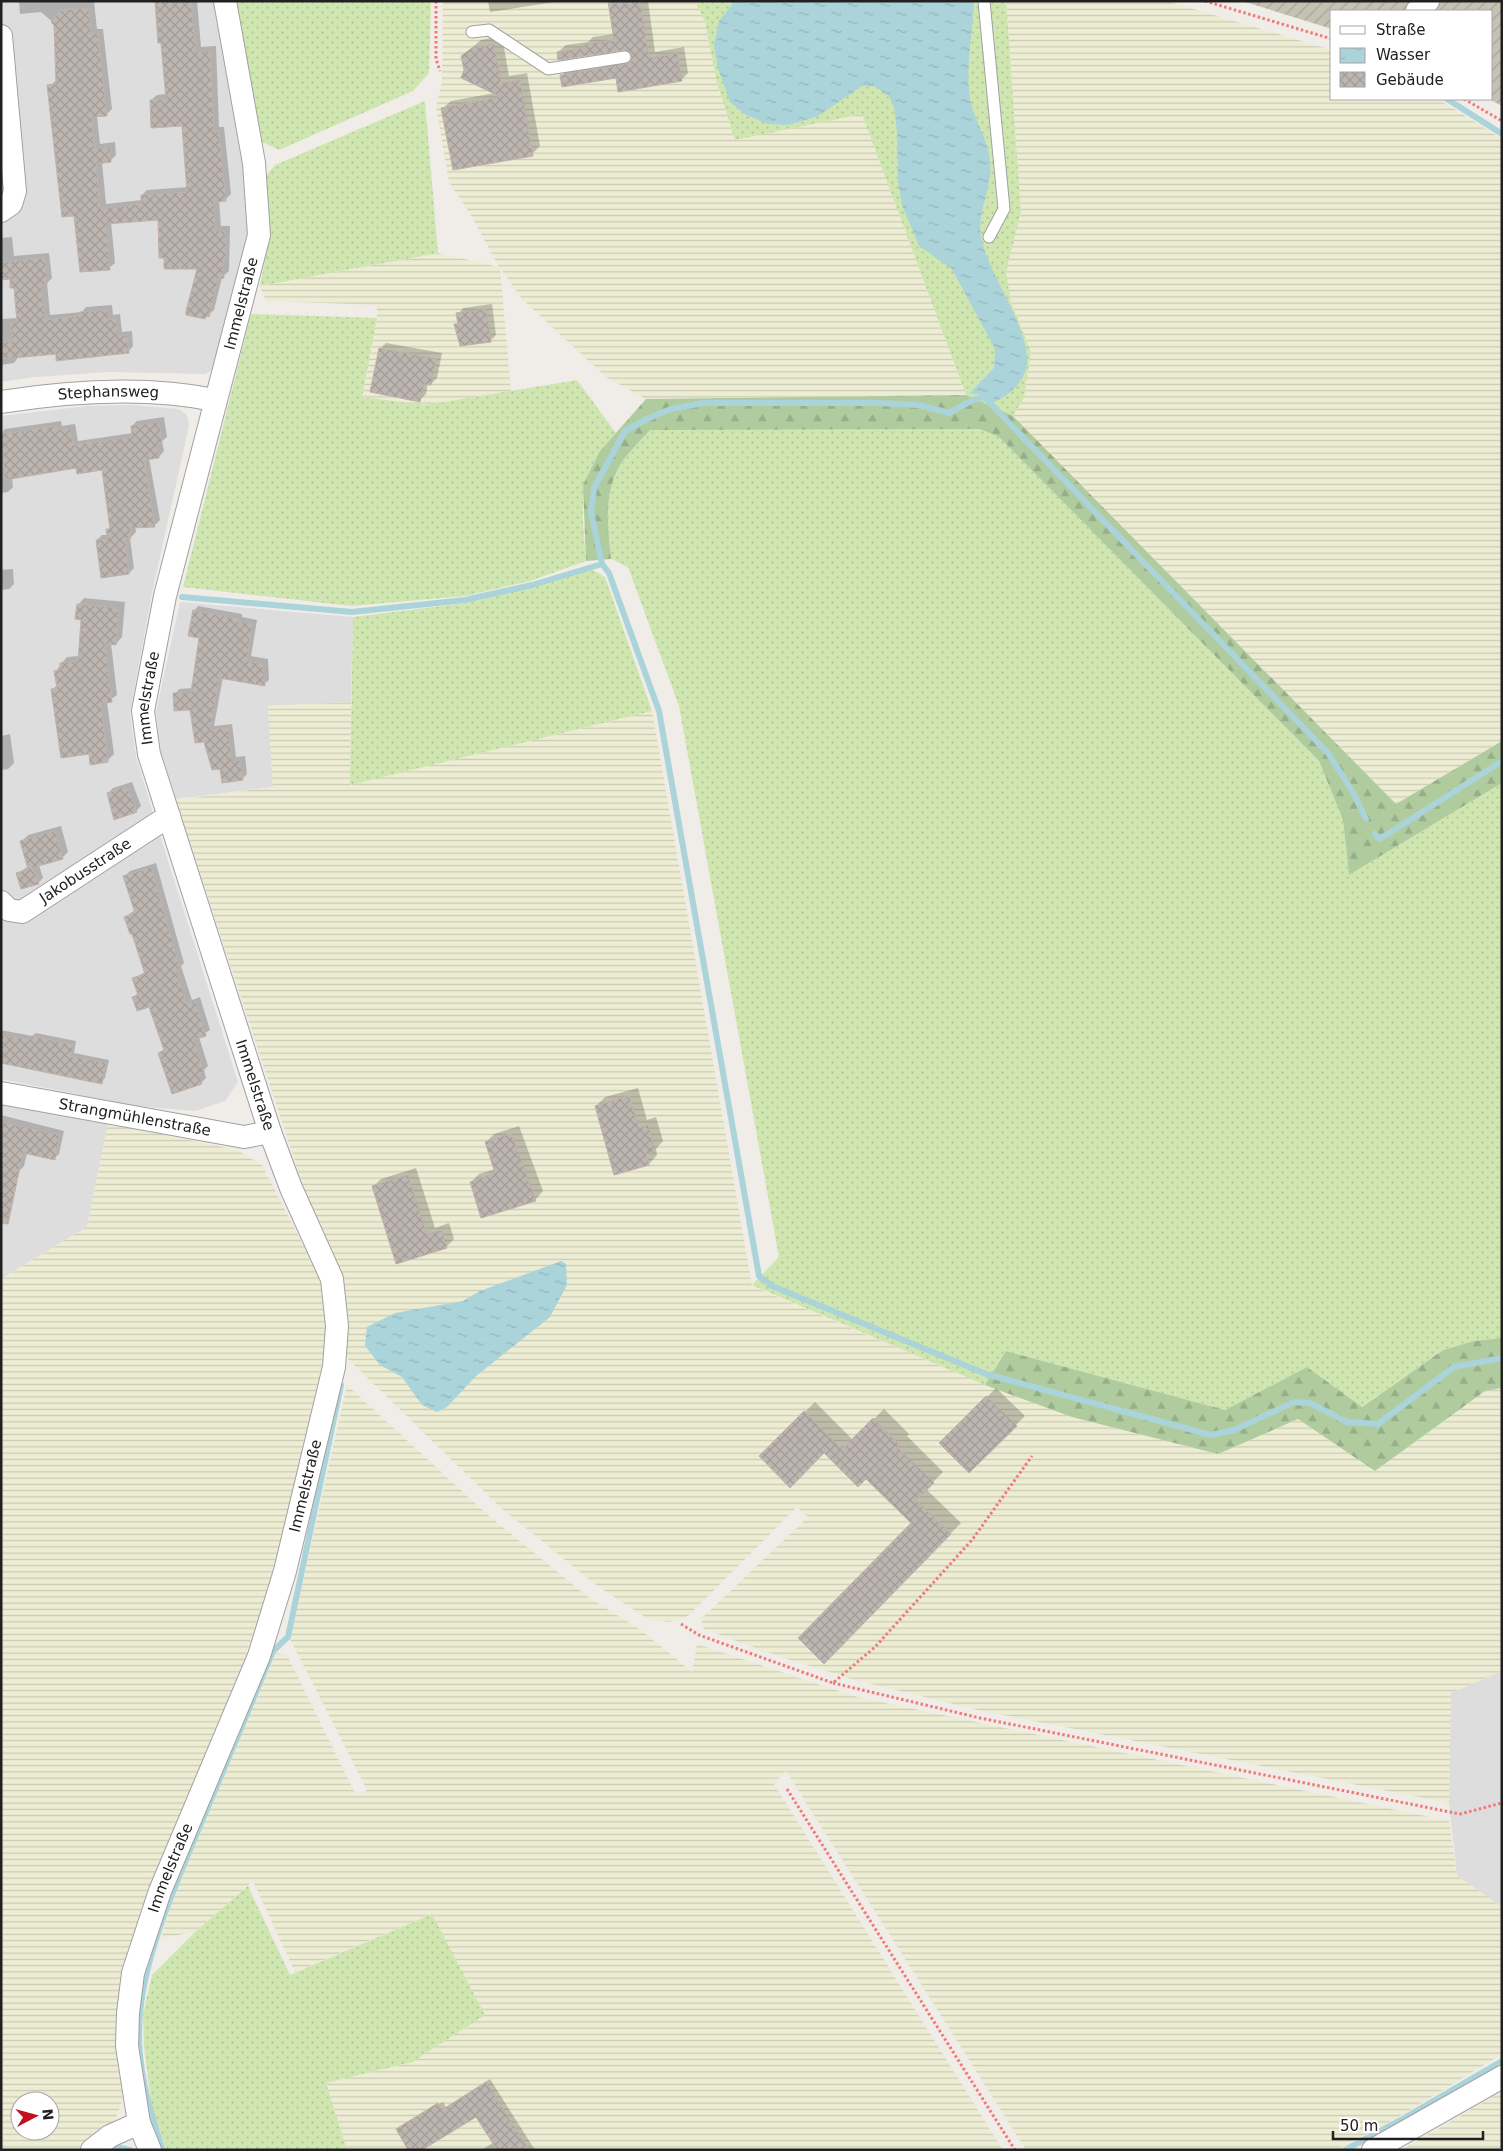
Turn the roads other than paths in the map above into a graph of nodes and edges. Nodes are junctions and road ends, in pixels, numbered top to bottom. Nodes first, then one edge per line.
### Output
1 (225, 1) edge
2 (984, 1) edge
3 (1428, 1) edge
4 (1418, 10) edge
5 (472, 32) dead end
6 (1, 36) edge
7 (625, 57) dead end
8 (1, 211) edge
9 (989, 237) dead end
10 (215, 400) junction
11 (1, 402) edge
12 (169, 816) junction
13 (1, 902) edge
14 (1, 1093) edge
15 (270, 1132) junction
16 (1502, 2077) edge
17 (139, 2123) junction
18 (92, 2150) edge
19 (150, 2150) edge
20 (1373, 2150) edge

1 - 10 street, Immelstraße
2 - 9 lane
3 - 4 street
5 - 7 lane
6 - 8 street
10 - 11 street, Stephansweg
10 - 12 street, Immelstraße
12 - 13 street, Jakobusstraße
12 - 15 street, Immelstraße
14 - 15 street, Strangmühlenstraße
15 - 17 street, Immelstraße
16 - 20 street
17 - 18 street
17 - 19 street, Immelstraße

